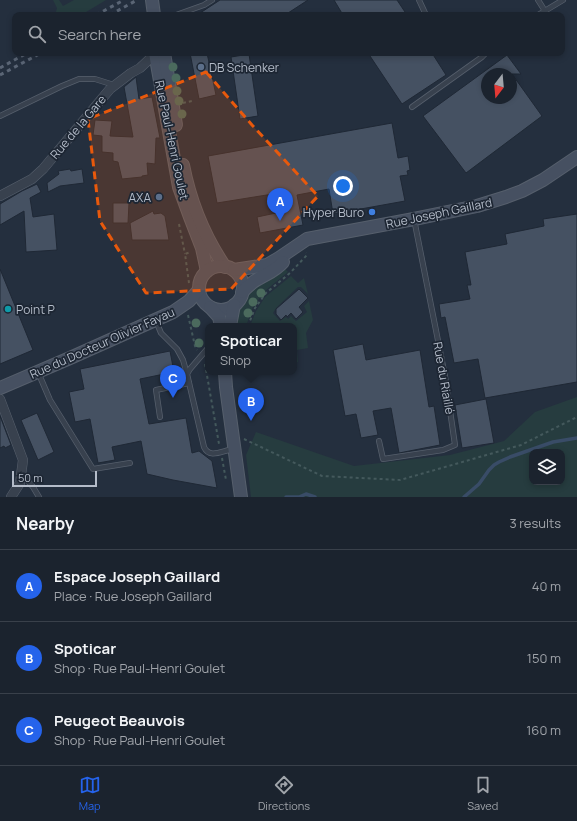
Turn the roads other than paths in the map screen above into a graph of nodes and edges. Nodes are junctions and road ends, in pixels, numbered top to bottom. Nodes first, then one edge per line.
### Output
1 (152, 0) edge
2 (212, 0) edge
3 (419, 0) edge
4 (538, 0) edge
5 (563, 0) edge
6 (545, 11) joint
7 (154, 12) edge
8 (184, 12) edge
9 (425, 12) edge
10 (154, 56) edge
11 (158, 56) edge
12 (159, 56) edge
13 (483, 56) edge
14 (114, 85) junction
15 (412, 107) dead end
16 (0, 116) edge
17 (577, 157) edge
18 (0, 196) edge
19 (414, 219) junction
20 (297, 246) junction
21 (229, 268) junction
22 (207, 271) junction
23 (194, 288) junction
24 (242, 292) junction
25 (234, 305) junction
26 (208, 306) junction
27 (173, 312) junction
28 (155, 320) junction
29 (220, 323) edge
30 (231, 323) edge
31 (205, 352) edge
32 (38, 372) junction
33 (187, 374) junction
34 (218, 375) edge
35 (225, 375) edge
36 (189, 383) junction
37 (0, 388) edge
38 (0, 398) edge
39 (160, 417) dead end
40 (379, 441) dead end
41 (229, 450) junction
42 (130, 463) dead end
43 (21, 473) junction
44 (240, 492) edge
45 (11, 497) edge
46 (39, 497) edge

1 - 7 main road
2 - 8 lane
3 - 9 lane
4 - 6 lane
5 - 6 lane
10 - 14 street, Rue de la Gare
11 - 22 main road, Rue Paul-Henri Goulet
12 - 21 main road, Rue Paul-Henri Goulet
13 - 15 lane
14 - 16 lane
14 - 18 street, Rue de la Gare
17 - 19 main road, Rue Joseph Gaillard
19 - 20 main road, Rue Joseph Gaillard
19 - 40 lane, Rue du Riaillé
20 - 21 main road, Rue Joseph Gaillard
20 - 24 main road
21 - 22 main road
21 - 24 main road
22 - 23 main road
23 - 26 main road
23 - 27 main road, Rue du Docteur Olivier Fayau
24 - 25 main road
25 - 26 main road
25 - 30 main road
26 - 27 main road
26 - 29 main road
27 - 28 main road, Rue du Docteur Olivier Fayau
28 - 32 main road, Rue du Docteur Olivier Fayau
28 - 33 lane
31 - 33 lane
32 - 37 main road, Rue du Docteur Olivier Fayau
32 - 42 lane
33 - 36 lane
34 - 41 main road
35 - 44 main road
36 - 39 lane
36 - 41 lane
38 - 43 street
41 - 44 main road
43 - 45 street
43 - 46 lane

